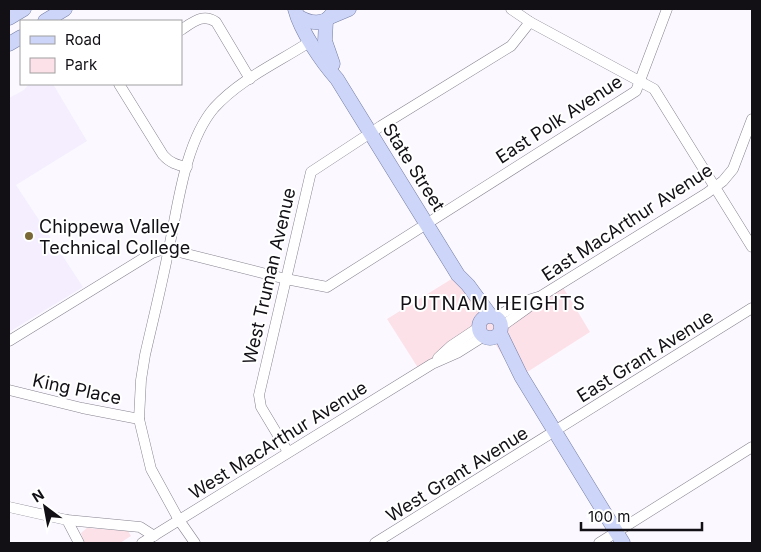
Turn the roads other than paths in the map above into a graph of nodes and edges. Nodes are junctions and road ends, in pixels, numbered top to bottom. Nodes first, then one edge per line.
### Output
1 (24, 9) edge
2 (65, 9) edge
3 (349, 9) edge
4 (511, 9) edge
5 (667, 9) edge
6 (297, 13) edge
7 (330, 15) edge
8 (9, 18) edge
9 (47, 20) edge
10 (530, 22) junction
11 (182, 29) edge
12 (311, 41) junction
13 (250, 79) junction
14 (337, 80) junction
15 (640, 82) junction
16 (120, 85) edge
17 (752, 119) edge
18 (371, 133) junction
19 (187, 167) junction
20 (716, 187) junction
21 (426, 222) junction
22 (752, 247) edge
23 (169, 250) junction
24 (286, 279) junction
25 (752, 308) edge
26 (490, 327) junction
27 (9, 340) edge
28 (9, 390) edge
29 (139, 419) junction
30 (555, 432) junction
31 (752, 447) edge
32 (288, 452) junction
33 (9, 507) edge
34 (67, 520) junction
35 (180, 520) junction
36 (154, 536) junction
37 (620, 538) edge
38 (78, 543) edge
39 (142, 543) edge
40 (195, 543) edge
41 (375, 543) edge
42 (599, 543) edge

1 - 8 main road
2 - 9 main road
3 - 7 main road
4 - 10 street
5 - 15 street, East Polk Avenue
6 - 7 main road
6 - 12 main road, State Street
7 - 14 main road, State Street
10 - 15 street
10 - 18 street, West Truman Avenue
11 - 13 street
12 - 13 street
12 - 14 main road, State Street
13 - 19 street
14 - 18 main road, State Street
15 - 20 street
15 - 21 street, East Polk Avenue
16 - 19 street
17 - 20 street, East MacArthur Avenue
18 - 21 main road, State Street
18 - 24 street, West Truman Avenue
19 - 23 street
20 - 22 street
20 - 26 street, East MacArthur Avenue
21 - 24 street, East Polk Avenue
21 - 26 main road, State Street
23 - 24 street, East Polk Avenue
23 - 27 street
23 - 29 street
24 - 32 street, West Truman Avenue
25 - 30 street, East Grant Avenue
26 - 30 main road, State Street
26 - 32 street, West MacArthur Avenue
28 - 29 street, King Place
29 - 35 street
30 - 37 main road, State Street
30 - 41 street, West Grant Avenue
31 - 37 street
32 - 35 street, West MacArthur Avenue
33 - 34 street
34 - 36 street
34 - 38 street
35 - 36 street, West MacArthur Avenue
35 - 40 street
36 - 39 street, West MacArthur Avenue
37 - 42 street

